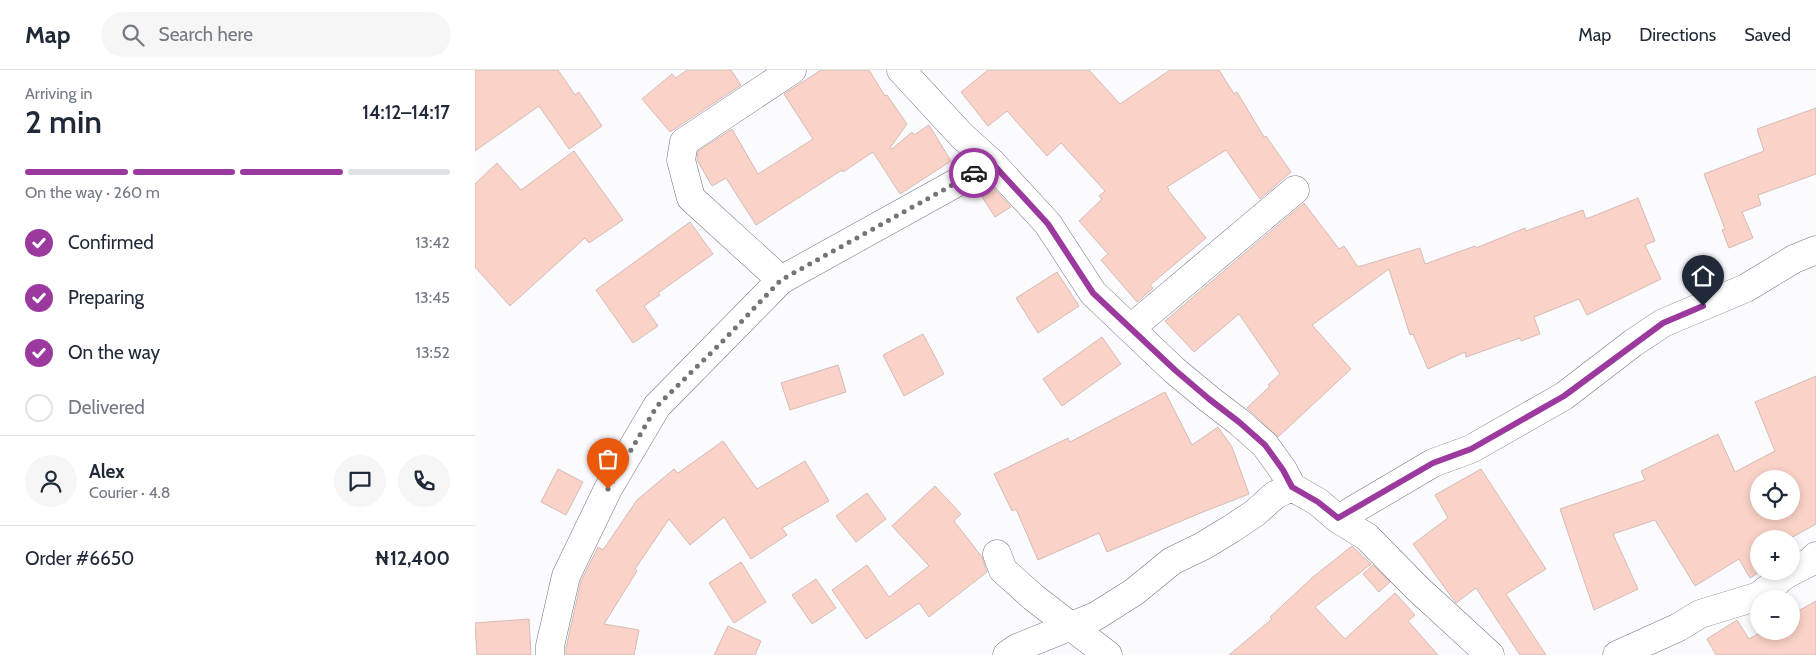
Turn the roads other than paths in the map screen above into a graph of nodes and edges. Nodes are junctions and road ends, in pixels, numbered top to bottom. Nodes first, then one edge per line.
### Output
1 (792, 70) edge
2 (901, 70) edge
3 (992, 163) junction
4 (1295, 190) dead end
5 (1816, 250) edge
6 (781, 280) junction
7 (1131, 328) junction
8 (1292, 487) junction
9 (1338, 518) junction
10 (997, 554) dead end
11 (1816, 556) edge
12 (1070, 625) junction
13 (550, 655) edge
14 (1007, 655) edge
15 (1108, 655) edge
16 (1491, 655) edge
17 (1617, 655) edge

1 - 6 street
2 - 3 street
3 - 6 street
3 - 7 street
4 - 7 street
5 - 9 street
6 - 13 street
7 - 8 street
8 - 9 street
8 - 12 street
9 - 16 street
10 - 12 street
11 - 17 street
12 - 14 street
12 - 15 street

